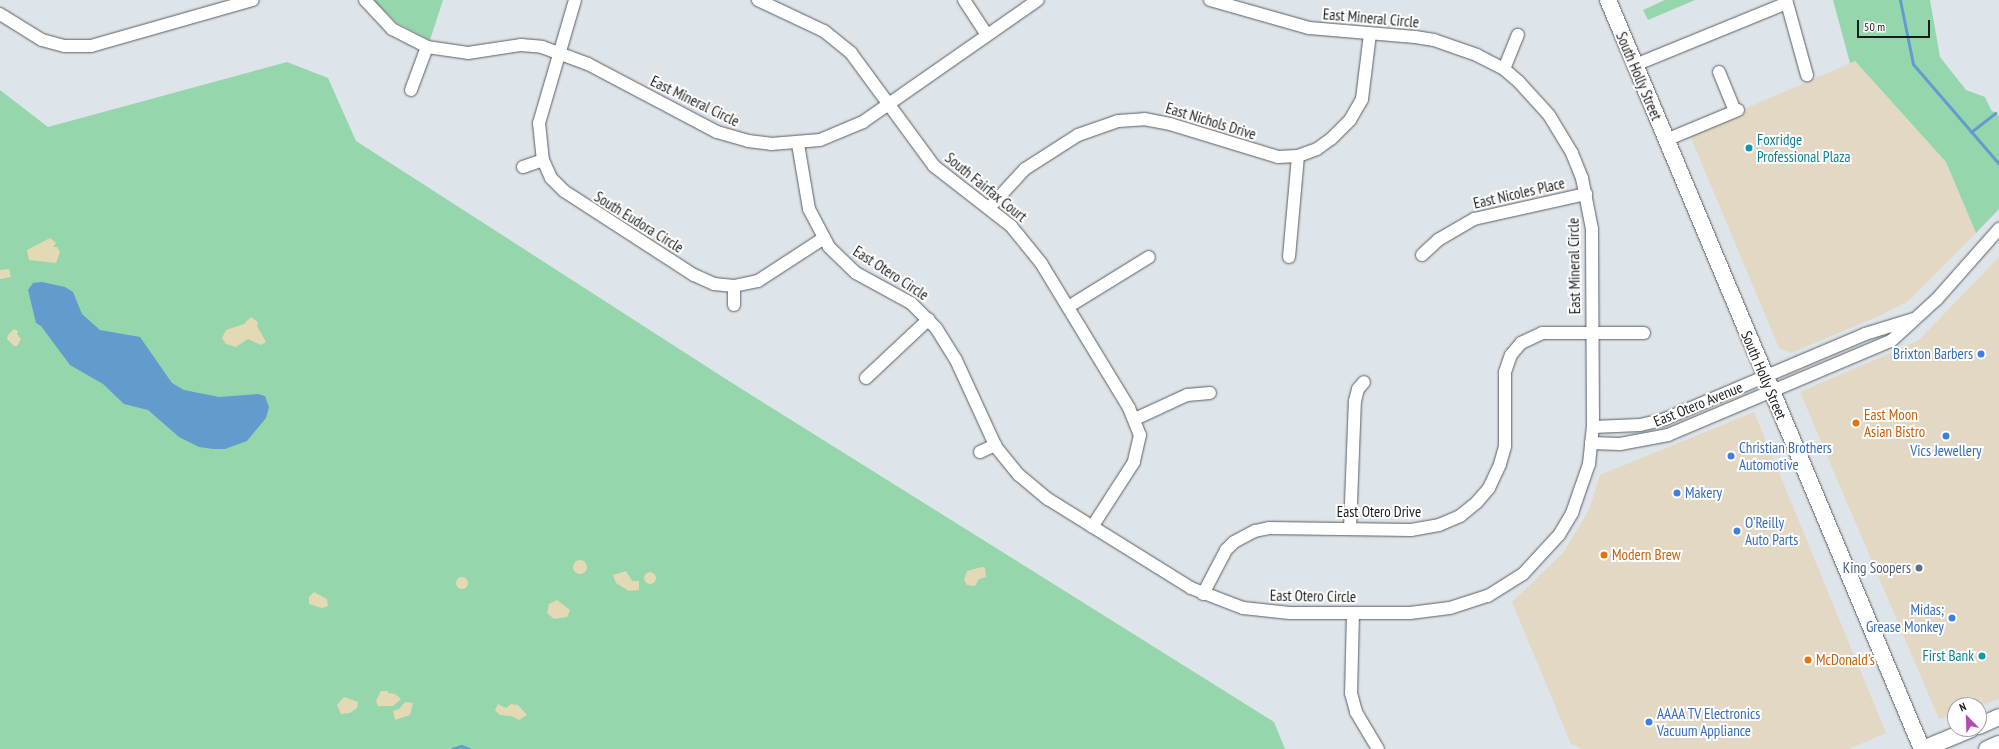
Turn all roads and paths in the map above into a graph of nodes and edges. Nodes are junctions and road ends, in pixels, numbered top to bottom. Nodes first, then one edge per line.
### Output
1 (253, 0) edge
2 (365, 0) edge
3 (575, 0) edge
4 (758, 0) edge
5 (964, 0) edge
6 (1038, 0) edge
7 (1210, 0) edge
8 (1608, 0) edge
9 (231, 3) edge
10 (0, 14) edge
11 (1370, 34) junction
12 (987, 35) junction
13 (1518, 35) dead end
14 (427, 47) junction
15 (560, 52) junction
16 (1635, 65) junction
17 (1504, 69) junction
18 (1718, 72) dead end
19 (1807, 75) dead end
20 (411, 90) dead end
21 (889, 105) junction
22 (1666, 140) junction
23 (798, 144) junction
24 (1298, 156) junction
25 (543, 160) junction
26 (523, 167) dead end
27 (1586, 194) junction
28 (989, 208) junction
29 (1999, 229) edge
30 (824, 238) junction
31 (1422, 255) dead end
32 (1148, 257) dead end
33 (1289, 257) dead end
34 (734, 286) junction
35 (734, 305) dead end
36 (1068, 307) junction
37 (1916, 318) junction
38 (929, 319) junction
39 (1592, 333) junction
40 (1644, 333) dead end
41 (1764, 375) junction
42 (866, 378) dead end
43 (1364, 382) dead end
44 (1771, 392) junction
45 (1210, 393) dead end
46 (1135, 419) junction
47 (1593, 427) junction
48 (1591, 443) junction
49 (995, 445) junction
50 (980, 452) dead end
51 (1092, 527) junction
52 (1350, 529) junction
53 (1203, 594) junction
54 (1353, 613) junction
55 (1999, 717) edge
56 (1987, 722) edge
57 (1952, 737) edge
58 (1999, 744) edge
59 (1378, 749) edge
60 (1923, 749) edge
61 (1987, 749) edge

1 - 9 street
2 - 14 street, East Mineral Circle
3 - 15 street, South Eudora Circle
4 - 21 street, South Fairfax Court
5 - 12 street
6 - 12 street, East Mineral Circle
7 - 11 street, East Mineral Circle
8 - 16 main road, South Holly Street
9 - 10 street
11 - 17 street, East Mineral Circle
11 - 24 street, East Nichols Drive
12 - 21 street, East Mineral Circle
13 - 17 street
14 - 15 street, East Mineral Circle
14 - 20 street
15 - 23 street, East Mineral Circle
15 - 25 street, South Eudora Circle
16 - 19 street
16 - 22 main road, South Holly Street
17 - 27 street, East Mineral Circle
18 - 22 street
21 - 23 street, East Mineral Circle
21 - 28 street, South Fairfax Court
22 - 41 main road, South Holly Street
23 - 30 street, East Otero Circle
24 - 28 street, East Nichols Drive
24 - 33 street
25 - 26 street
25 - 34 street, South Eudora Circle
27 - 31 street, East Nicoles Place
27 - 39 street, East Mineral Circle
28 - 36 street, South Fairfax Court
29 - 37 street, East Otero Avenue
30 - 34 street, South Eudora Circle
30 - 38 street, East Otero Circle
32 - 36 street
34 - 35 street
36 - 46 street, South Fairfax Court
37 - 41 street, East Otero Avenue
37 - 44 street, East Otero Avenue
38 - 42 street
38 - 49 street, East Otero Circle
39 - 40 street, East Otero Drive
39 - 47 street, East Mineral Circle
39 - 52 street, East Otero Drive
41 - 44 main road, South Holly Street
41 - 47 street, East Otero Avenue
43 - 52 street
44 - 48 street, East Otero Avenue
44 - 60 main road, South Holly Street
45 - 46 street
46 - 51 street, South Fairfax Court
47 - 48 street, East Mineral Circle
48 - 54 street, East Otero Circle
49 - 50 street
49 - 51 street, East Otero Circle
51 - 53 street, East Otero Circle
52 - 53 street, East Otero Drive
53 - 54 street, East Otero Circle
54 - 59 street
55 - 56 main road
57 - 60 main road
58 - 61 main road

